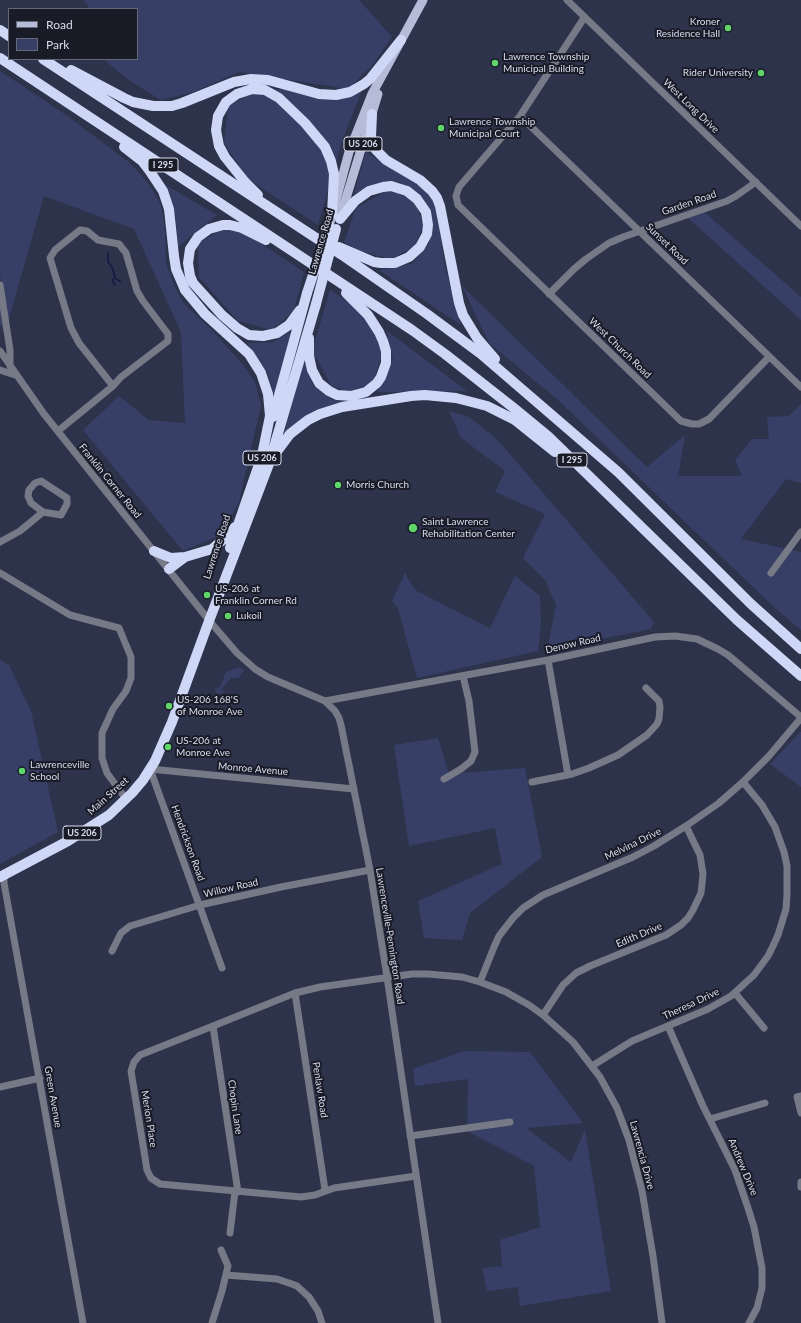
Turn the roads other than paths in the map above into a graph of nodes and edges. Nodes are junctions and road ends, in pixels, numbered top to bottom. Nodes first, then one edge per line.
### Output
1 (423, 0) edge
2 (567, 0) edge
3 (584, 18) junction
4 (400, 40) junction
5 (0, 58) edge
6 (391, 59) junction
7 (45, 60) edge
8 (51, 60) edge
9 (26, 75) junction
10 (372, 114) junction
11 (520, 116) junction
12 (756, 182) junction
13 (336, 217) junction
14 (298, 226) junction
15 (801, 226) edge
16 (332, 227) junction
17 (639, 231) junction
18 (316, 238) junction
19 (300, 256) junction
20 (321, 270) junction
21 (0, 285) edge
22 (549, 294) junction
23 (303, 306) junction
24 (310, 321) junction
25 (0, 351) edge
26 (769, 356) junction
27 (10, 366) junction
28 (0, 370) edge
29 (15, 374) junction
30 (509, 377) junction
31 (113, 386) junction
32 (801, 387) edge
33 (58, 431) junction
34 (265, 462) junction
35 (606, 492) junction
36 (43, 512) junction
37 (238, 524) junction
38 (801, 532) edge
39 (0, 542) edge
40 (154, 551) junction
41 (185, 557) junction
42 (169, 569) junction
43 (771, 573) dead end
44 (0, 574) edge
45 (209, 620) junction
46 (801, 649) edge
47 (548, 660) junction
48 (463, 676) junction
49 (801, 676) edge
50 (646, 688) dead end
51 (325, 701) junction
52 (801, 717) edge
53 (150, 770) junction
54 (568, 775) junction
55 (444, 779) dead end
56 (532, 782) dead end
57 (743, 782) junction
58 (354, 789) junction
59 (126, 799) junction
60 (686, 826) junction
61 (370, 870) junction
62 (2, 876) edge
63 (200, 905) junction
64 (112, 951) dead end
65 (222, 968) dead end
66 (387, 977) junction
67 (480, 982) junction
68 (295, 993) junction
69 (735, 993) junction
70 (543, 1015) junction
71 (214, 1026) junction
72 (668, 1026) junction
73 (764, 1028) dead end
74 (592, 1066) junction
75 (40, 1078) junction
76 (0, 1086) edge
77 (799, 1096) edge
78 (765, 1103) dead end
79 (801, 1113) edge
80 (710, 1119) junction
81 (510, 1122) dead end
82 (410, 1136) junction
83 (416, 1176) junction
84 (801, 1182) edge
85 (801, 1187) edge
86 (325, 1190) junction
87 (236, 1191) junction
88 (230, 1233) dead end
89 (221, 1250) dead end
90 (226, 1275) junction
91 (83, 1323) edge
92 (212, 1323) edge
93 (322, 1323) edge
94 (438, 1323) edge
95 (662, 1323) edge
96 (749, 1323) edge

1 - 4 main road, Lawrence Road / US 206
2 - 3 street, West Long Drive
3 - 11 street
3 - 12 street, West Long Drive
4 - 6 main road, Lawrence Road / US 206
4 - 8 highway
5 - 9 highway, I 295
6 - 10 main road, Lawrence Road / US 206
6 - 13 main road, Lawrence Road / US 206
7 - 14 highway, I 295
9 - 19 highway, I 295
9 - 34 highway
10 - 13 main road, Lawrence Road / US 206
10 - 30 highway
11 - 17 street, Sunset Road
11 - 22 street, West Church Road
12 - 15 street, West Long Drive
12 - 17 street, Garden Road
13 - 14 highway
13 - 16 main road, Lawrence Road / US 206
13 - 18 highway
14 - 18 highway, I 295
16 - 23 highway, Lawrence Road / US 206, bridge
16 - 24 highway, Lawrence Road / US 206, bridge
17 - 22 street, Garden Road
17 - 26 street, Sunset Road
18 - 30 highway, I 295
19 - 20 highway, I 295
19 - 23 highway
20 - 24 highway
20 - 35 highway, I 295
21 - 27 street
22 - 26 street, West Church Road
23 - 34 highway, Lawrence Road / US 206
24 - 34 highway, Lawrence Road / US 206
25 - 27 street, Franklin Corner Road
26 - 32 street, Sunset Road
27 - 29 street, Franklin Corner Road
28 - 29 street
29 - 33 street, Franklin Corner Road
30 - 46 highway, I 295
31 - 31 street
31 - 33 street
33 - 40 street, Franklin Corner Road
34 - 35 highway
34 - 37 highway, Lawrence Road / US 206
34 - 45 highway, Lawrence Road / US 206
35 - 49 highway, I 295
36 - 36 street
36 - 39 street
37 - 41 highway
37 - 45 highway, Lawrence Road / US 206
38 - 43 street
40 - 41 highway
40 - 42 street, Franklin Corner Road
41 - 42 highway
42 - 45 street, Franklin Corner Road
44 - 59 street
45 - 51 street, Lawrenceville-Pennington Road
45 - 53 highway, Main Street / US 206
47 - 48 street, Denow Road
47 - 52 street, Denow Road
47 - 54 street
48 - 51 street, Denow Road
48 - 55 street
50 - 54 street
51 - 58 street, Lawrenceville-Pennington Road
52 - 57 street, Melvina Drive
53 - 58 street, Monroe Avenue
53 - 59 highway, Main Street / US 206
53 - 63 street, Hendrickson Road
54 - 56 street
57 - 60 street, Melvina Drive
57 - 69 street, Theresa Drive
58 - 61 street, Lawrenceville-Pennington Road
59 - 62 highway, Main Street / US 206
60 - 67 street, Melvina Drive
60 - 70 street, Edith Drive
61 - 63 street, Willow Road
61 - 66 street, Lawrenceville-Pennington Road
62 - 75 street, Green Avenue
63 - 64 street, Willow Road
63 - 65 street, Hendrickson Road
66 - 67 street, Lawrencia Drive
66 - 68 street, Merion Place
66 - 82 street, Lawrenceville-Pennington Road
67 - 70 street, Lawrencia Drive
68 - 71 street, Merion Place
68 - 86 street, Penlaw Road
69 - 72 street, Theresa Drive
69 - 73 street
70 - 74 street, Lawrencia Drive
71 - 87 street, Chopin Lane
71 - 87 street, Merion Place
72 - 74 street, Theresa Drive
72 - 80 street, Andrew Drive
74 - 95 street, Lawrencia Drive
75 - 76 street
75 - 91 street, Green Avenue
77 - 79 street
78 - 80 street
80 - 96 street, Andrew Drive
81 - 82 street
82 - 83 street, Lawrenceville-Pennington Road
83 - 86 street, Merion Place
83 - 94 street, Lawrenceville-Pennington Road
84 - 85 street
86 - 87 street, Merion Place
87 - 88 street, Chopin Lane
89 - 90 street
90 - 92 street
90 - 93 street

